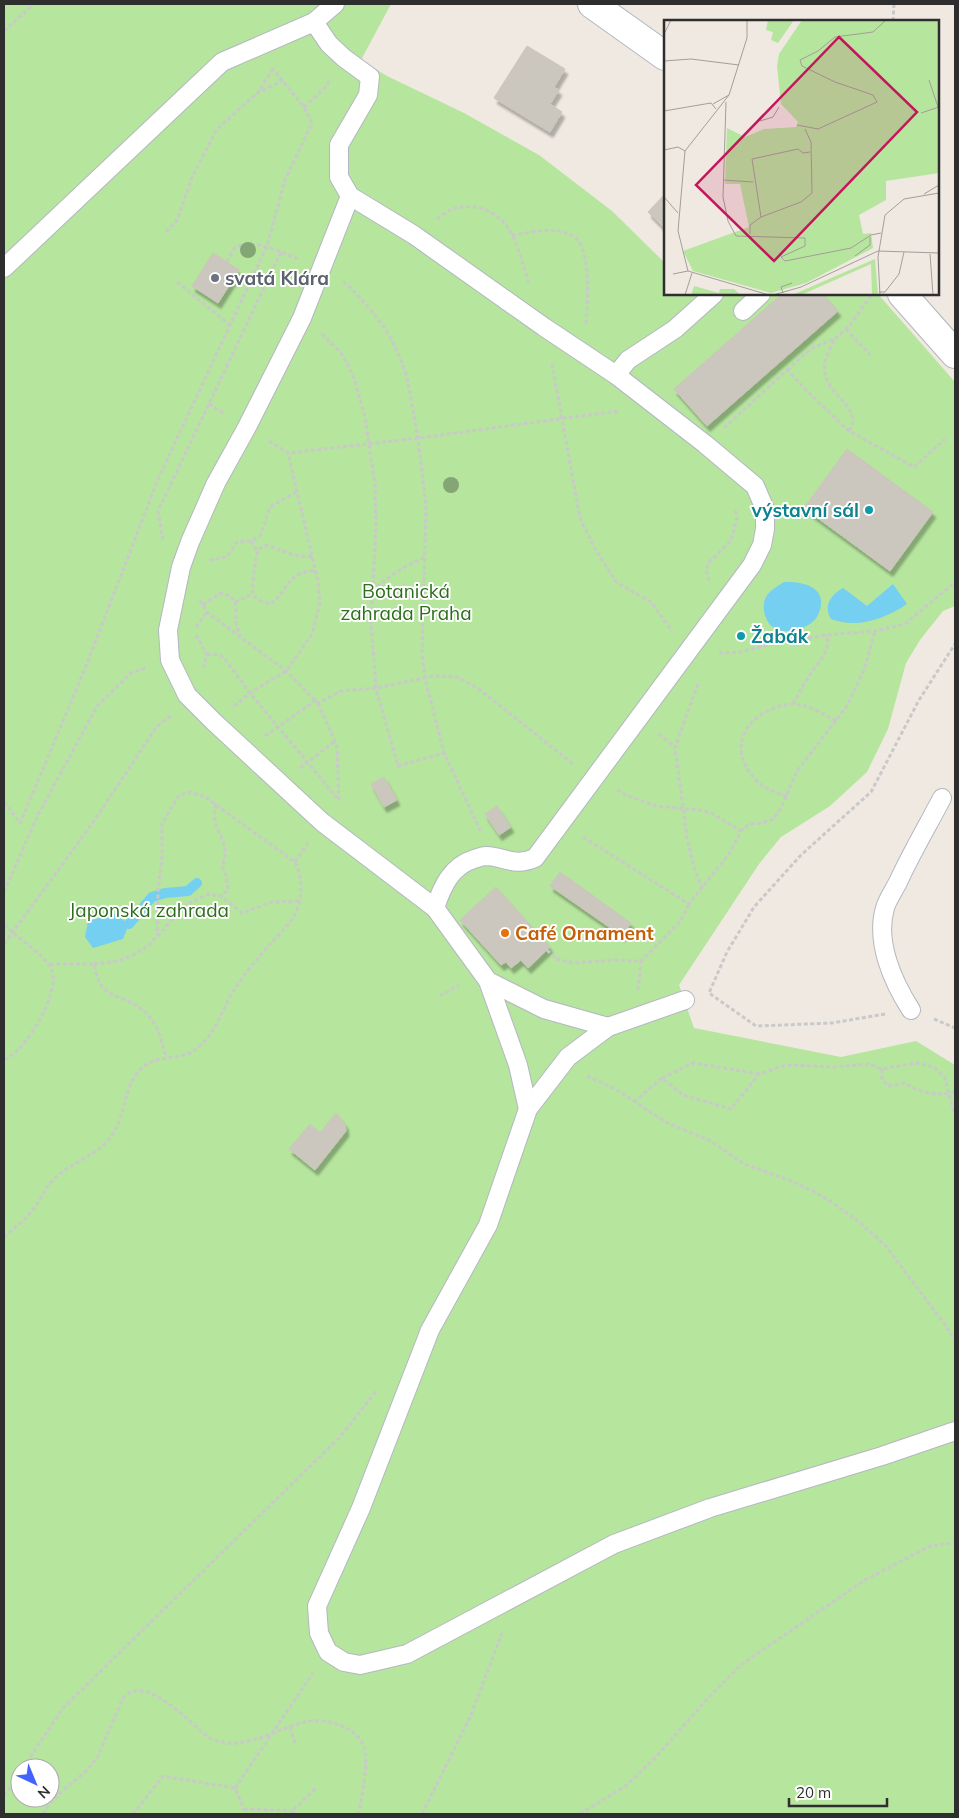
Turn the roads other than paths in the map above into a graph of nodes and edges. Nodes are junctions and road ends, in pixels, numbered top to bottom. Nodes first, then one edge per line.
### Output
1 (335, 4) edge
2 (592, 4) edge
3 (314, 22) junction
4 (664, 55) edge
5 (350, 196) junction
6 (4, 268) edge
7 (713, 295) edge
8 (760, 295) edge
9 (903, 295) edge
10 (743, 311) dead end
11 (955, 354) edge
12 (616, 375) junction
13 (942, 798) dead end
14 (435, 908) junction
15 (488, 981) junction
16 (685, 1000) dead end
17 (911, 1010) road end
18 (608, 1027) junction
19 (528, 1109) junction
20 (955, 1431) edge

1 - 3 lane
2 - 4 street
3 - 5 lane
3 - 6 lane
5 - 12 lane
5 - 14 lane
7 - 12 lane
8 - 10 lane
9 - 11 street
12 - 14 lane
13 - 17 lane
14 - 15 lane
15 - 18 lane
15 - 19 lane
16 - 18 lane
18 - 19 lane
19 - 20 lane

